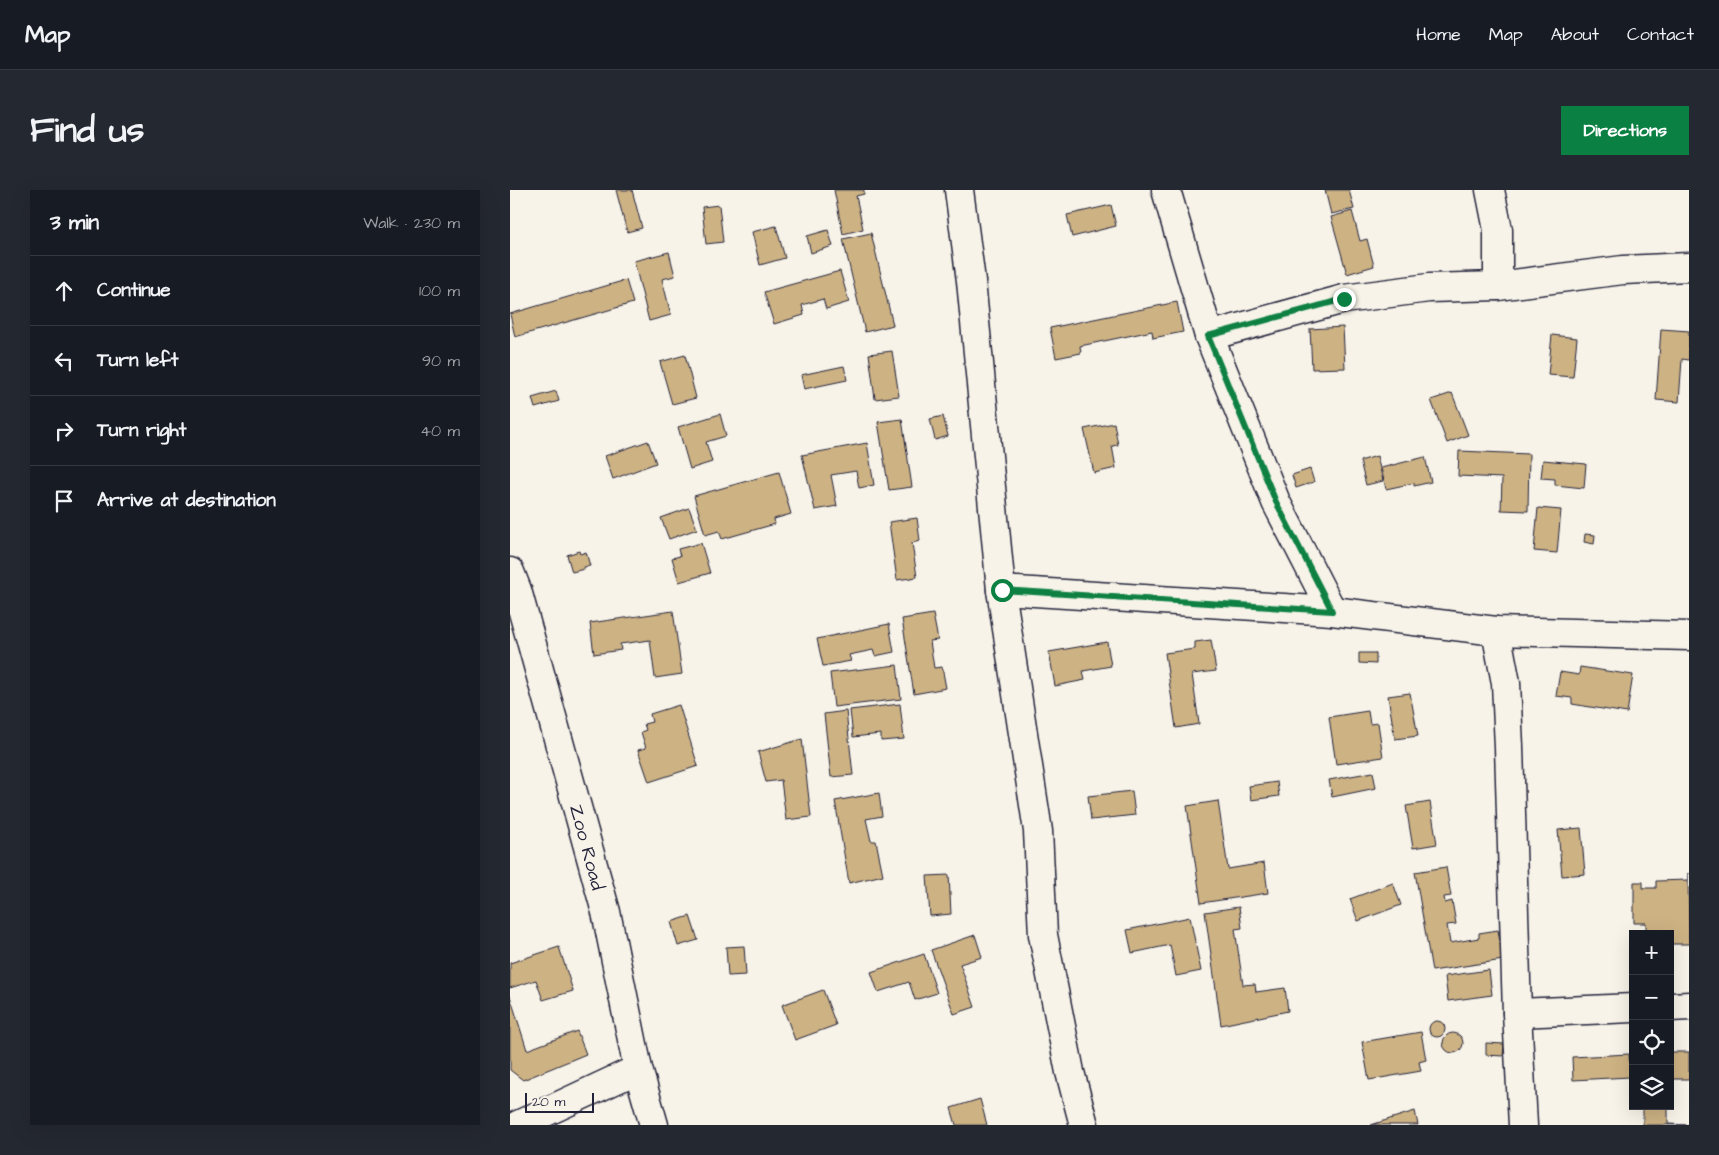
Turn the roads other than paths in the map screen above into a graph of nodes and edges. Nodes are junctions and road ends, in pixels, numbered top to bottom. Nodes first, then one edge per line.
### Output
1 (959, 190) edge
2 (1166, 190) edge
3 (1490, 190) edge
4 (1689, 267) edge
5 (1498, 286) junction
6 (1208, 336) junction
7 (510, 572) edge
8 (1002, 590) junction
9 (1332, 611) junction
10 (1496, 631) junction
11 (1689, 636) edge
12 (1689, 1006) edge
13 (1674, 1007) edge
14 (1629, 1008) edge
15 (1517, 1013) junction
16 (638, 1069) junction
17 (518, 1125) edge
18 (654, 1125) edge
19 (1084, 1125) edge
20 (1523, 1125) edge

1 - 8 street
2 - 6 street
3 - 5 street
4 - 5 street
5 - 6 street
6 - 9 street
7 - 16 street, Zoo Road
8 - 9 street
8 - 19 street
9 - 10 street
10 - 11 street
10 - 15 street
12 - 13 street
14 - 15 street
15 - 20 street
16 - 17 street
16 - 18 street, Zoo Road

